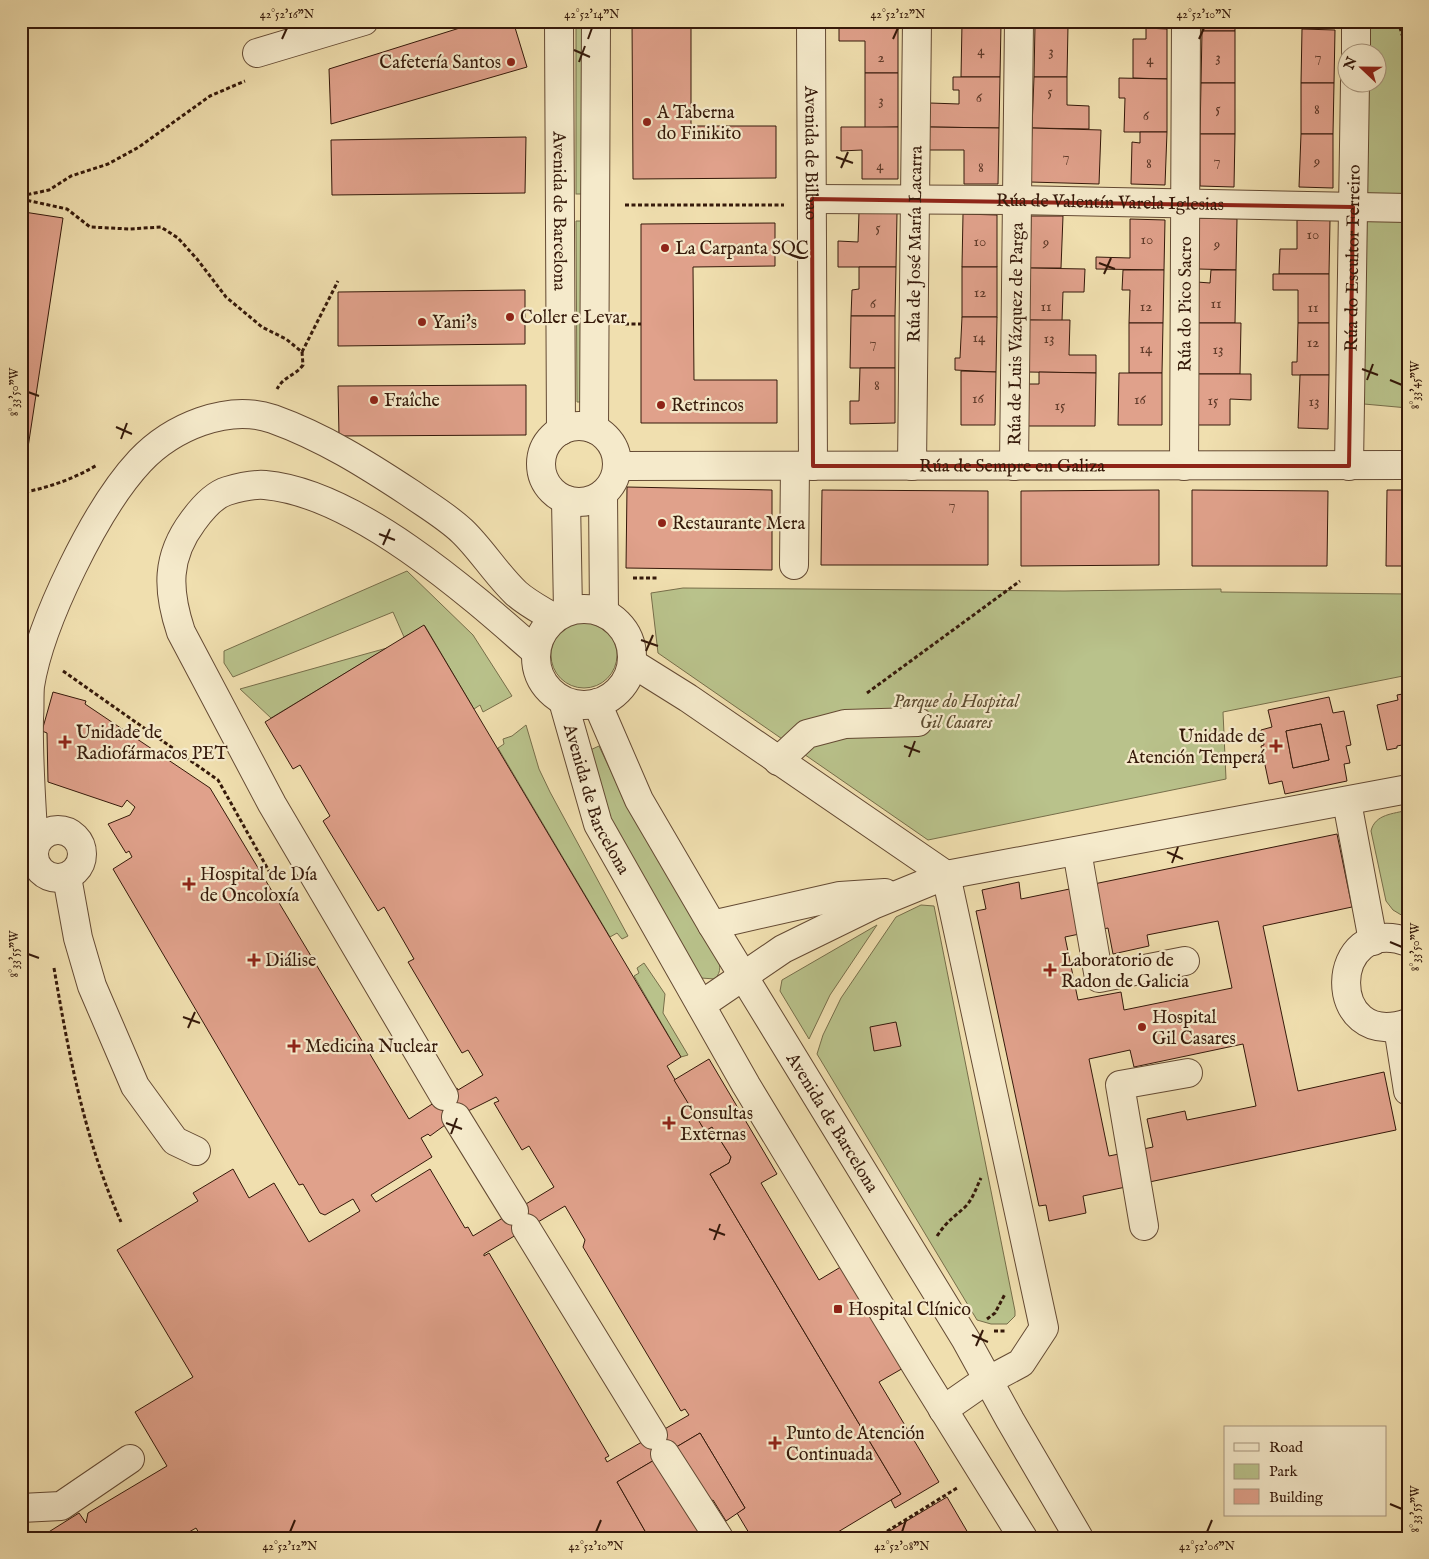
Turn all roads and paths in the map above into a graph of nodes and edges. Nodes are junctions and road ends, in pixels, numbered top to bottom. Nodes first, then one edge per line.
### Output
1 (364, 21) edge
2 (559, 21) edge
3 (596, 21) edge
4 (811, 21) edge
5 (917, 21) edge
6 (1019, 21) edge
7 (1186, 21) edge
8 (1356, 21) edge
9 (1398, 21) edge
10 (293, 32) edge
11 (1356, 42) edge
12 (257, 53) joint
13 (1408, 54) edge
14 (1355, 92) edge
15 (21, 198) edge
16 (915, 200) junction
17 (1016, 200) junction
18 (799, 202) junction
19 (1185, 203) junction
20 (615, 205) dead end
21 (1353, 207) junction
22 (1408, 208) edge
23 (338, 281) dead end
24 (616, 324) dead end
25 (641, 324) dead end
26 (302, 352) junction
27 (270, 418) junction
28 (594, 429) junction
29 (561, 431) junction
30 (1408, 465) edge
31 (617, 466) junction
32 (804, 466) junction
33 (912, 466) junction
34 (1014, 466) junction
35 (1184, 466) junction
36 (1349, 466) junction
37 (603, 494) junction
38 (566, 500) junction
39 (431, 507) junction
40 (794, 565) dead end
41 (639, 578) dead end
42 (657, 578) dead end
43 (450, 581) junction
44 (1020, 581) dead end
45 (604, 613) junction
46 (561, 615) junction
47 (536, 652) junction
48 (38, 654) junction
49 (632, 663) junction
50 (867, 692) dead end
51 (563, 701) junction
52 (598, 703) junction
53 (918, 722) dead end
54 (778, 761) junction
55 (31, 789) junction
56 (1408, 789) edge
57 (1347, 802) junction
58 (69, 832) junction
59 (34, 851) junction
60 (1077, 851) junction
61 (307, 862) junction
62 (946, 875) junction
63 (67, 877) junction
64 (904, 892) junction
65 (712, 925) junction
66 (1373, 941) junction
67 (1408, 942) edge
68 (52, 961) dead end
69 (1185, 961) dead end
70 (744, 976) junction
71 (701, 1005) junction
72 (1403, 1025) edge
73 (1188, 1073) dead end
74 (1408, 1091) edge
75 (196, 1151) dead end
76 (983, 1172) dead end
77 (121, 1222) dead end
78 (1144, 1226) dead end
79 (933, 1241) dead end
80 (1009, 1287) dead end
81 (984, 1321) dead end
82 (1016, 1330) dead end
83 (989, 1332) dead end
84 (989, 1380) junction
85 (943, 1410) junction
86 (130, 1459) dead end
87 (958, 1488) dead end
88 (21, 1508) edge
89 (719, 1538) edge
90 (876, 1538) edge
91 (1023, 1538) edge
92 (1080, 1538) edge

1 - 10 street
2 - 29 street, Avenida de Barcelona
3 - 28 street, Avenida de Barcelona
4 - 18 street, Avenida de Bilbao
5 - 16 street, Rúa de José María Lacarra
6 - 17 street, Rúa de Luis Vázquez de Parga
7 - 19 street, Rúa do Pico Sacro
8 - 11 street
9 - 13 path
10 - 12 street
12 - 15 path
14 - 21 street, Rúa do Escultor Ferreiro
15 - 26 path
16 - 17 street, Rúa de Valentín Varela Iglesias
16 - 18 street, Rúa de Valentín Varela Iglesias
16 - 33 street, Rúa de José María Lacarra
17 - 19 street, Rúa de Valentín Varela Iglesias
17 - 34 street, Rúa de Luis Vázquez de Parga
18 - 20 path
18 - 32 street, Avenida de Bilbao
19 - 21 street, Rúa de Valentín Varela Iglesias
19 - 35 street, Rúa do Pico Sacro
21 - 22 street, Rúa de Valentín Varela Iglesias
21 - 36 street, Rúa do Escultor Ferreiro
23 - 26 path
24 - 25 path
26 - 27 path
27 - 39 street
27 - 48 street
28 - 29 street
28 - 31 street
29 - 38 street
30 - 36 street, Rúa de Sempre en Galiza
31 - 32 street, Rúa de Sempre en Galiza
31 - 37 street
32 - 33 street, Rúa de Sempre en Galiza
32 - 40 street, Avenida de Bilbao
33 - 34 street, Rúa de Sempre en Galiza
34 - 35 street, Rúa de Sempre en Galiza
35 - 36 street, Rúa de Sempre en Galiza
37 - 38 street
37 - 45 street
38 - 46 street
39 - 43 street
39 - 46 street
41 - 42 path
43 - 47 street
43 - 61 street
44 - 50 path
45 - 46 street
45 - 49 street
46 - 47 street
47 - 51 street
48 - 55 street
48 - 61 path
49 - 52 street
49 - 54 street
51 - 52 street
51 - 71 street, Avenida de Barcelona
52 - 65 street, Avenida de Barcelona
53 - 54 street
54 - 62 street
55 - 58 street
55 - 59 street
56 - 57 street
57 - 60 street
57 - 66 street
58 - 59 street
58 - 63 street
59 - 63 street
60 - 62 street
60 - 69 street
61 - 89 street
62 - 64 street
62 - 84 street
63 - 75 street
64 - 65 street
64 - 70 street
65 - 70 street, Avenida de Barcelona
66 - 67 street
66 - 72 street
68 - 77 path
70 - 71 street
70 - 84 street, Avenida de Barcelona
71 - 85 street, Avenida de Barcelona
72 - 74 street
73 - 78 street
76 - 79 path
80 - 81 path
82 - 83 path
84 - 85 street
84 - 92 street, Avenida de Barcelona
85 - 91 street, Avenida de Barcelona
86 - 88 street
87 - 90 path

